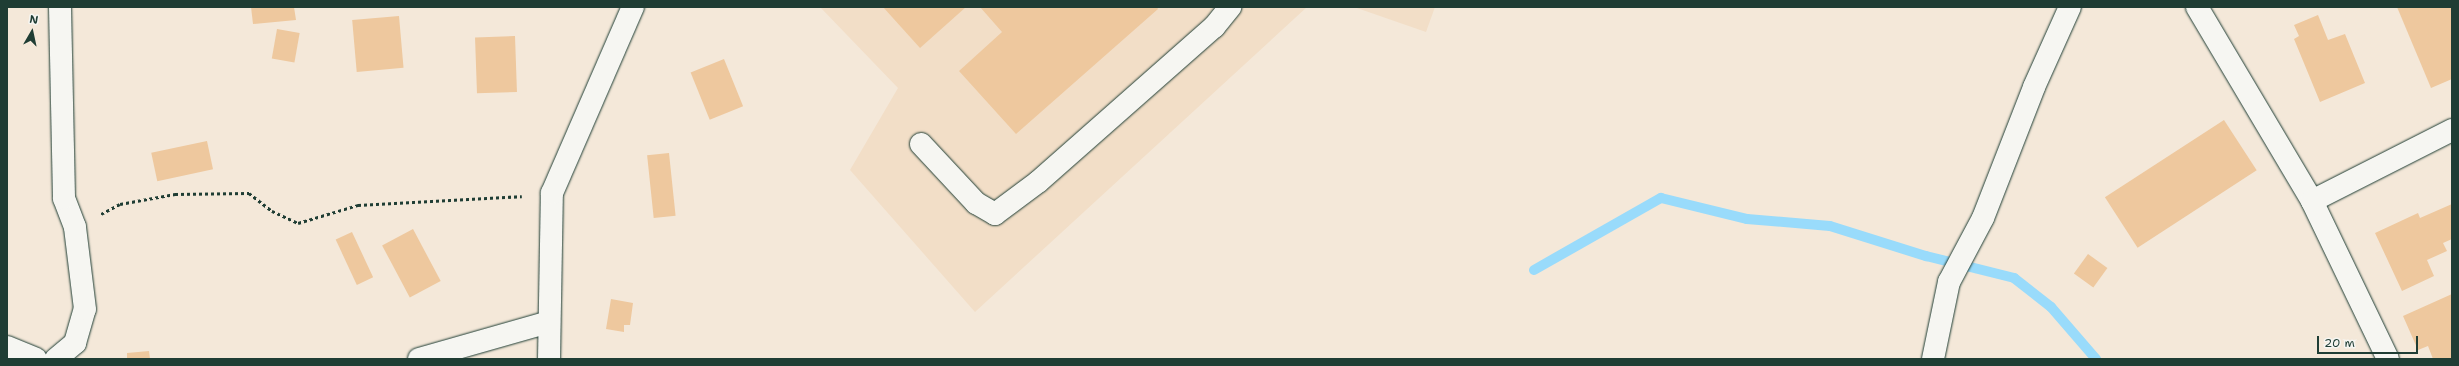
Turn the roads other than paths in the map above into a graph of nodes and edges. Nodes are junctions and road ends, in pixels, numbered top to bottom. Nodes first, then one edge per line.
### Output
1 (60, 7) edge
2 (633, 7) edge
3 (1230, 7) edge
4 (2070, 7) edge
5 (2197, 7) edge
6 (2452, 130) edge
7 (921, 144) dead end
8 (2312, 201) junction
9 (549, 322) junction
10 (7, 347) edge
11 (36, 359) edge
12 (56, 359) edge
13 (419, 359) edge
14 (549, 359) edge
15 (1933, 359) edge
16 (2388, 359) edge

1 - 12 street
2 - 9 street
3 - 7 street
4 - 15 street
5 - 8 street
6 - 8 street
8 - 16 street
9 - 13 street
9 - 14 street
10 - 11 street

